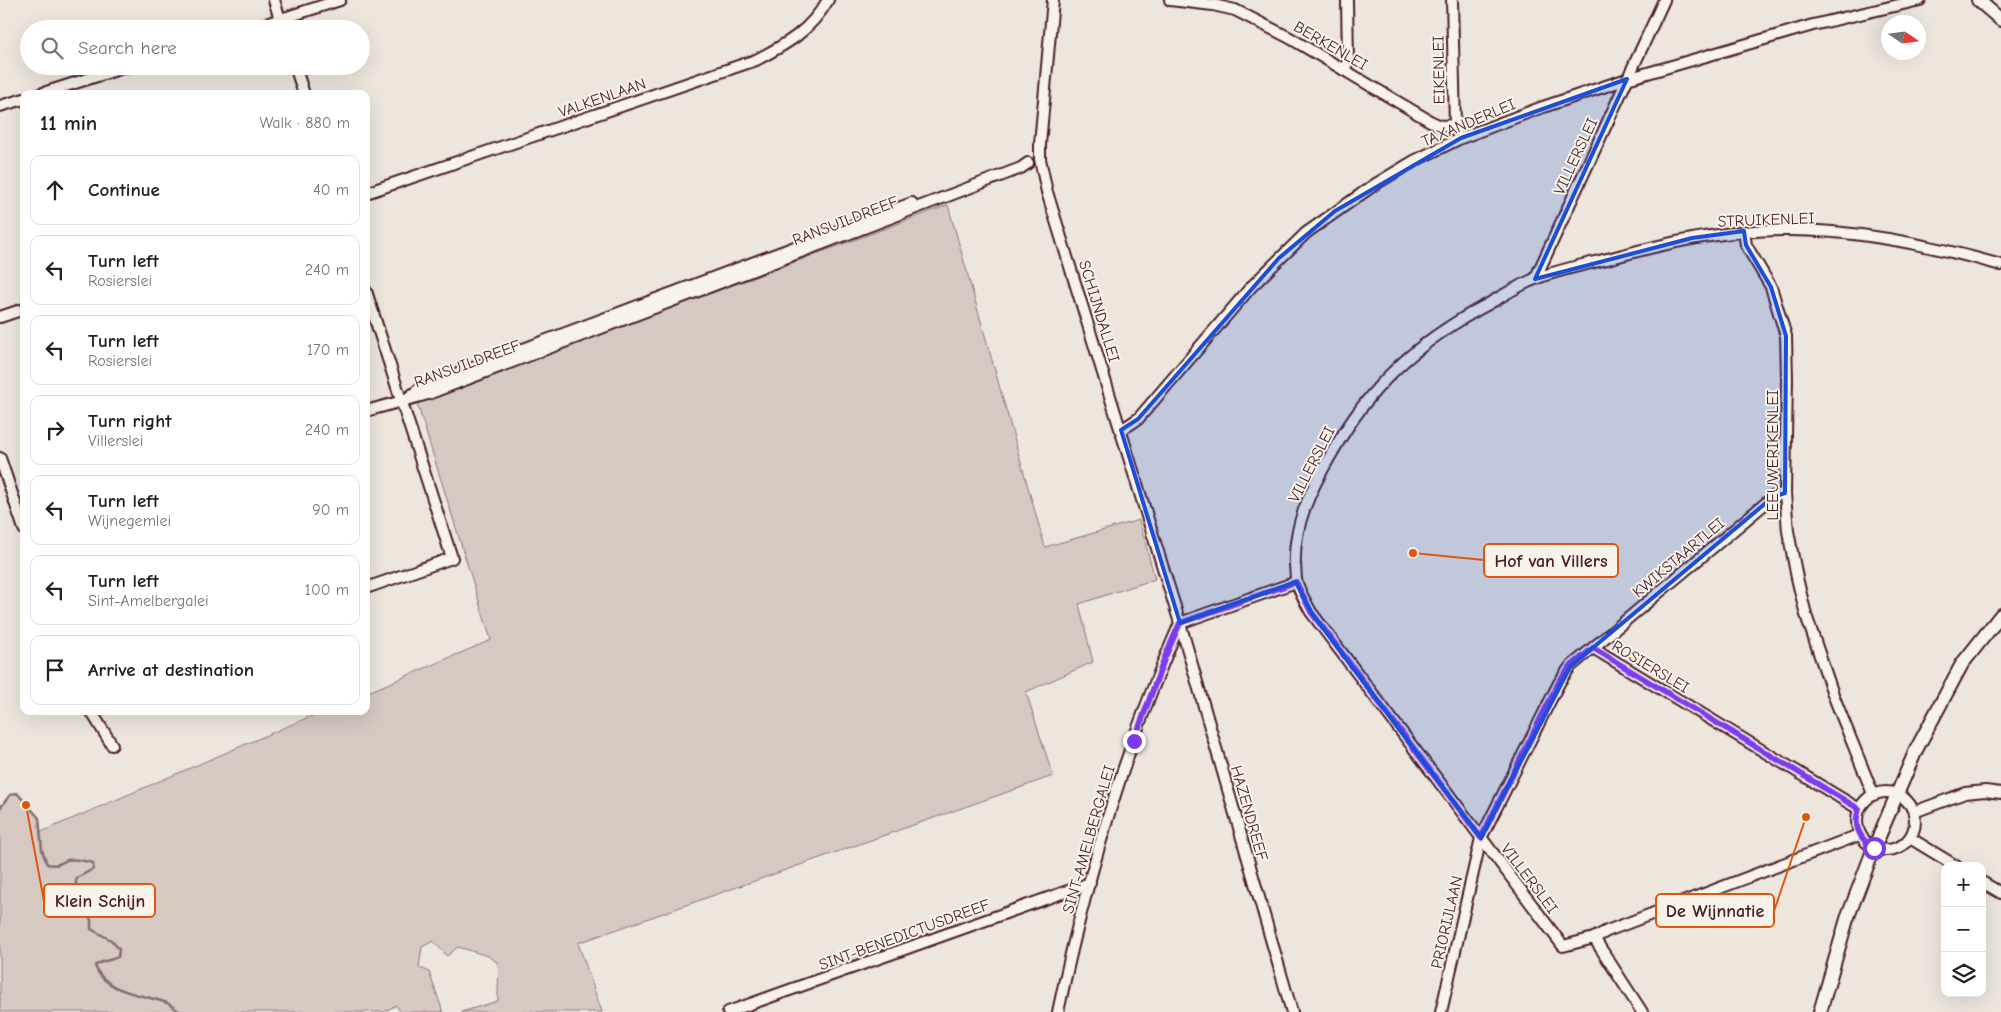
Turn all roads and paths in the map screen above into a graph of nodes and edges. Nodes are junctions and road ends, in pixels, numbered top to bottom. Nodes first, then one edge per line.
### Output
1 (274, 0) edge
2 (340, 0) edge
3 (828, 0) edge
4 (1053, 0) edge
5 (1170, 0) edge
6 (1347, 0) edge
7 (1452, 0) edge
8 (1664, 0) edge
9 (1920, 0) edge
10 (1979, 0) edge
11 (1235, 5) edge
12 (281, 20) edge
13 (292, 20) edge
14 (2001, 20) edge
15 (1344, 70) junction
16 (100, 75) edge
17 (298, 75) edge
18 (1627, 79) junction
19 (53, 90) edge
20 (303, 90) edge
21 (20, 100) edge
22 (0, 106) edge
23 (1454, 125) junction
24 (1441, 126) junction
25 (1461, 138) junction
26 (1448, 144) junction
27 (1040, 160) junction
28 (370, 192) edge
29 (1744, 231) junction
30 (2001, 265) edge
31 (1535, 279) junction
32 (370, 303) edge
33 (20, 310) edge
34 (0, 317) edge
35 (402, 402) junction
36 (370, 410) edge
37 (1121, 430) junction
38 (0, 458) edge
39 (1785, 493) junction
40 (20, 504) edge
41 (1296, 582) junction
42 (370, 587) edge
43 (2001, 615) edge
44 (1180, 623) junction
45 (1593, 648) junction
46 (93, 715) edge
47 (112, 745) dead end
48 (2001, 793) edge
49 (1873, 794) junction
50 (1897, 794) junction
51 (1859, 809) junction
52 (1914, 812) junction
53 (1859, 835) junction
54 (1481, 838) junction
55 (1910, 838) junction
56 (1874, 848) junction
57 (1949, 862) edge
58 (1090, 883) junction
59 (1986, 884) edge
60 (2001, 893) edge
61 (1594, 938) junction
62 (728, 1012) edge
63 (1058, 1012) edge
64 (1292, 1012) edge
65 (1441, 1012) edge
66 (1642, 1012) edge
67 (1820, 1012) edge

1 - 12 street
2 - 13 street
3 - 28 street, VALKENLAAN
4 - 27 street, SCHIJNDALLEI
5 - 11 street, BERKENLEI
6 - 15 street
7 - 23 street, EIKENLEI
8 - 18 street, VILLERSLEI
9 - 18 street, TAXANDERLEI
10 - 14 street
11 - 15 street, BERKENLEI
15 - 24 street, BERKENLEI
16 - 19 street
17 - 20 street
18 - 25 street, TAXANDERLEI
18 - 31 street, VILLERSLEI
21 - 22 street
23 - 24 street
23 - 25 street, EIKENLEI
24 - 26 street
25 - 26 street, TAXANDERLEI
26 - 37 street, TAXANDERLEI
27 - 35 street, RANSUILDREEF
27 - 37 street, SCHIJNDALLEI
29 - 30 street, STRUIKENLEI
29 - 31 street, STRUIKENLEI
29 - 39 street, LEEUWERIKENLEI
31 - 41 street, VILLERSLEI
32 - 35 street
33 - 34 street
35 - 36 street, RANSUILDREEF
35 - 42 street
37 - 44 street, SCHIJNDALLEI
38 - 40 street
39 - 45 street, KWIKSTAARTLEI
39 - 49 street, LEEUWERIKENLEI
41 - 44 street
41 - 54 street, VILLERSLEI
43 - 50 street
44 - 58 street, SINT-AMELBERGALEI
44 - 64 street, HAZENDREEF
45 - 51 street, ROSIERSLEI
45 - 54 street, ROSIERSLEI
46 - 47 street
48 - 52 street
49 - 50 street
49 - 51 street
50 - 52 street
50 - 56 street
51 - 53 street
52 - 55 street
53 - 56 street
53 - 61 street
54 - 61 street, VILLERSLEI
54 - 65 street, PRIORIJLAAN
55 - 56 street
55 - 57 street
56 - 67 street
58 - 62 street, SINT-BENEDICTUSDREEF
58 - 63 street, SINT-AMELBERGALEI
59 - 60 street
61 - 66 street

